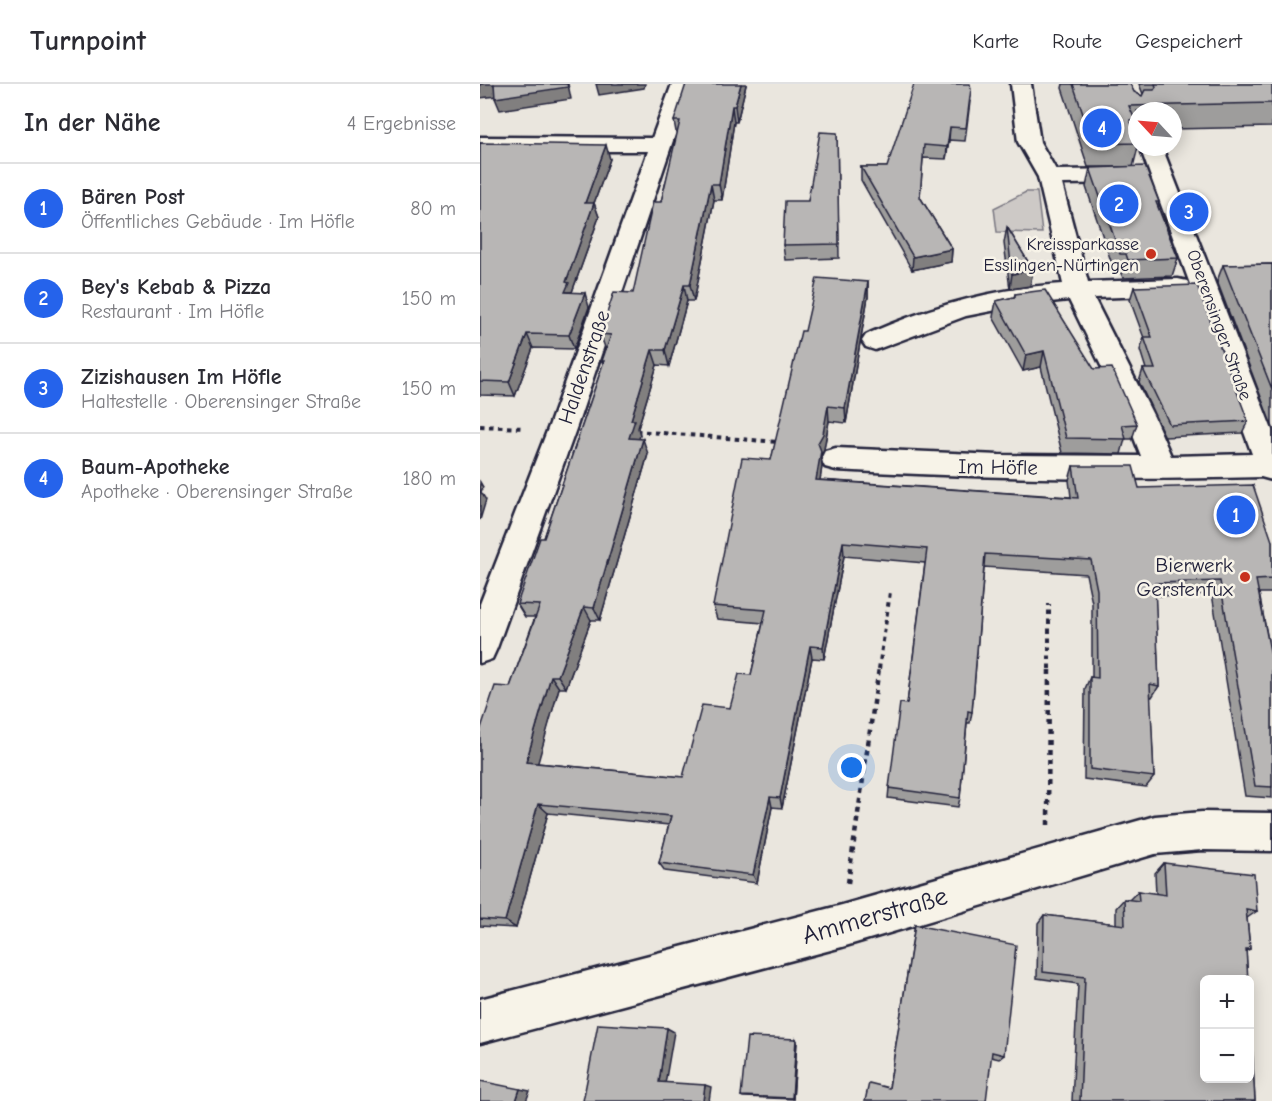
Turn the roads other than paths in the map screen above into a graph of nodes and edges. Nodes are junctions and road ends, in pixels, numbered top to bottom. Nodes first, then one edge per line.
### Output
1 (682, 84) edge
2 (1021, 84) edge
3 (480, 144) edge
4 (662, 145) junction
5 (1154, 156) edge
6 (1162, 176) junction
7 (1049, 177) junction
8 (1205, 286) junction
9 (1077, 291) junction
10 (875, 341) dead end
11 (836, 459) road end
12 (1271, 467) edge
13 (1161, 469) junction
14 (480, 648) edge
15 (1272, 832) edge
16 (480, 1021) edge

1 - 4 street, Haldenstraße
2 - 7 street
3 - 4 street
4 - 14 street, Haldenstraße
5 - 6 street, Oberensinger Straße
6 - 7 street
6 - 8 street, Oberensinger Straße
7 - 9 street
8 - 9 street
8 - 12 street, Oberensinger Straße
9 - 10 street
9 - 13 street
11 - 13 street, Im Höfle
12 - 13 street, Im Höfle
15 - 16 street, Ammerstraße

